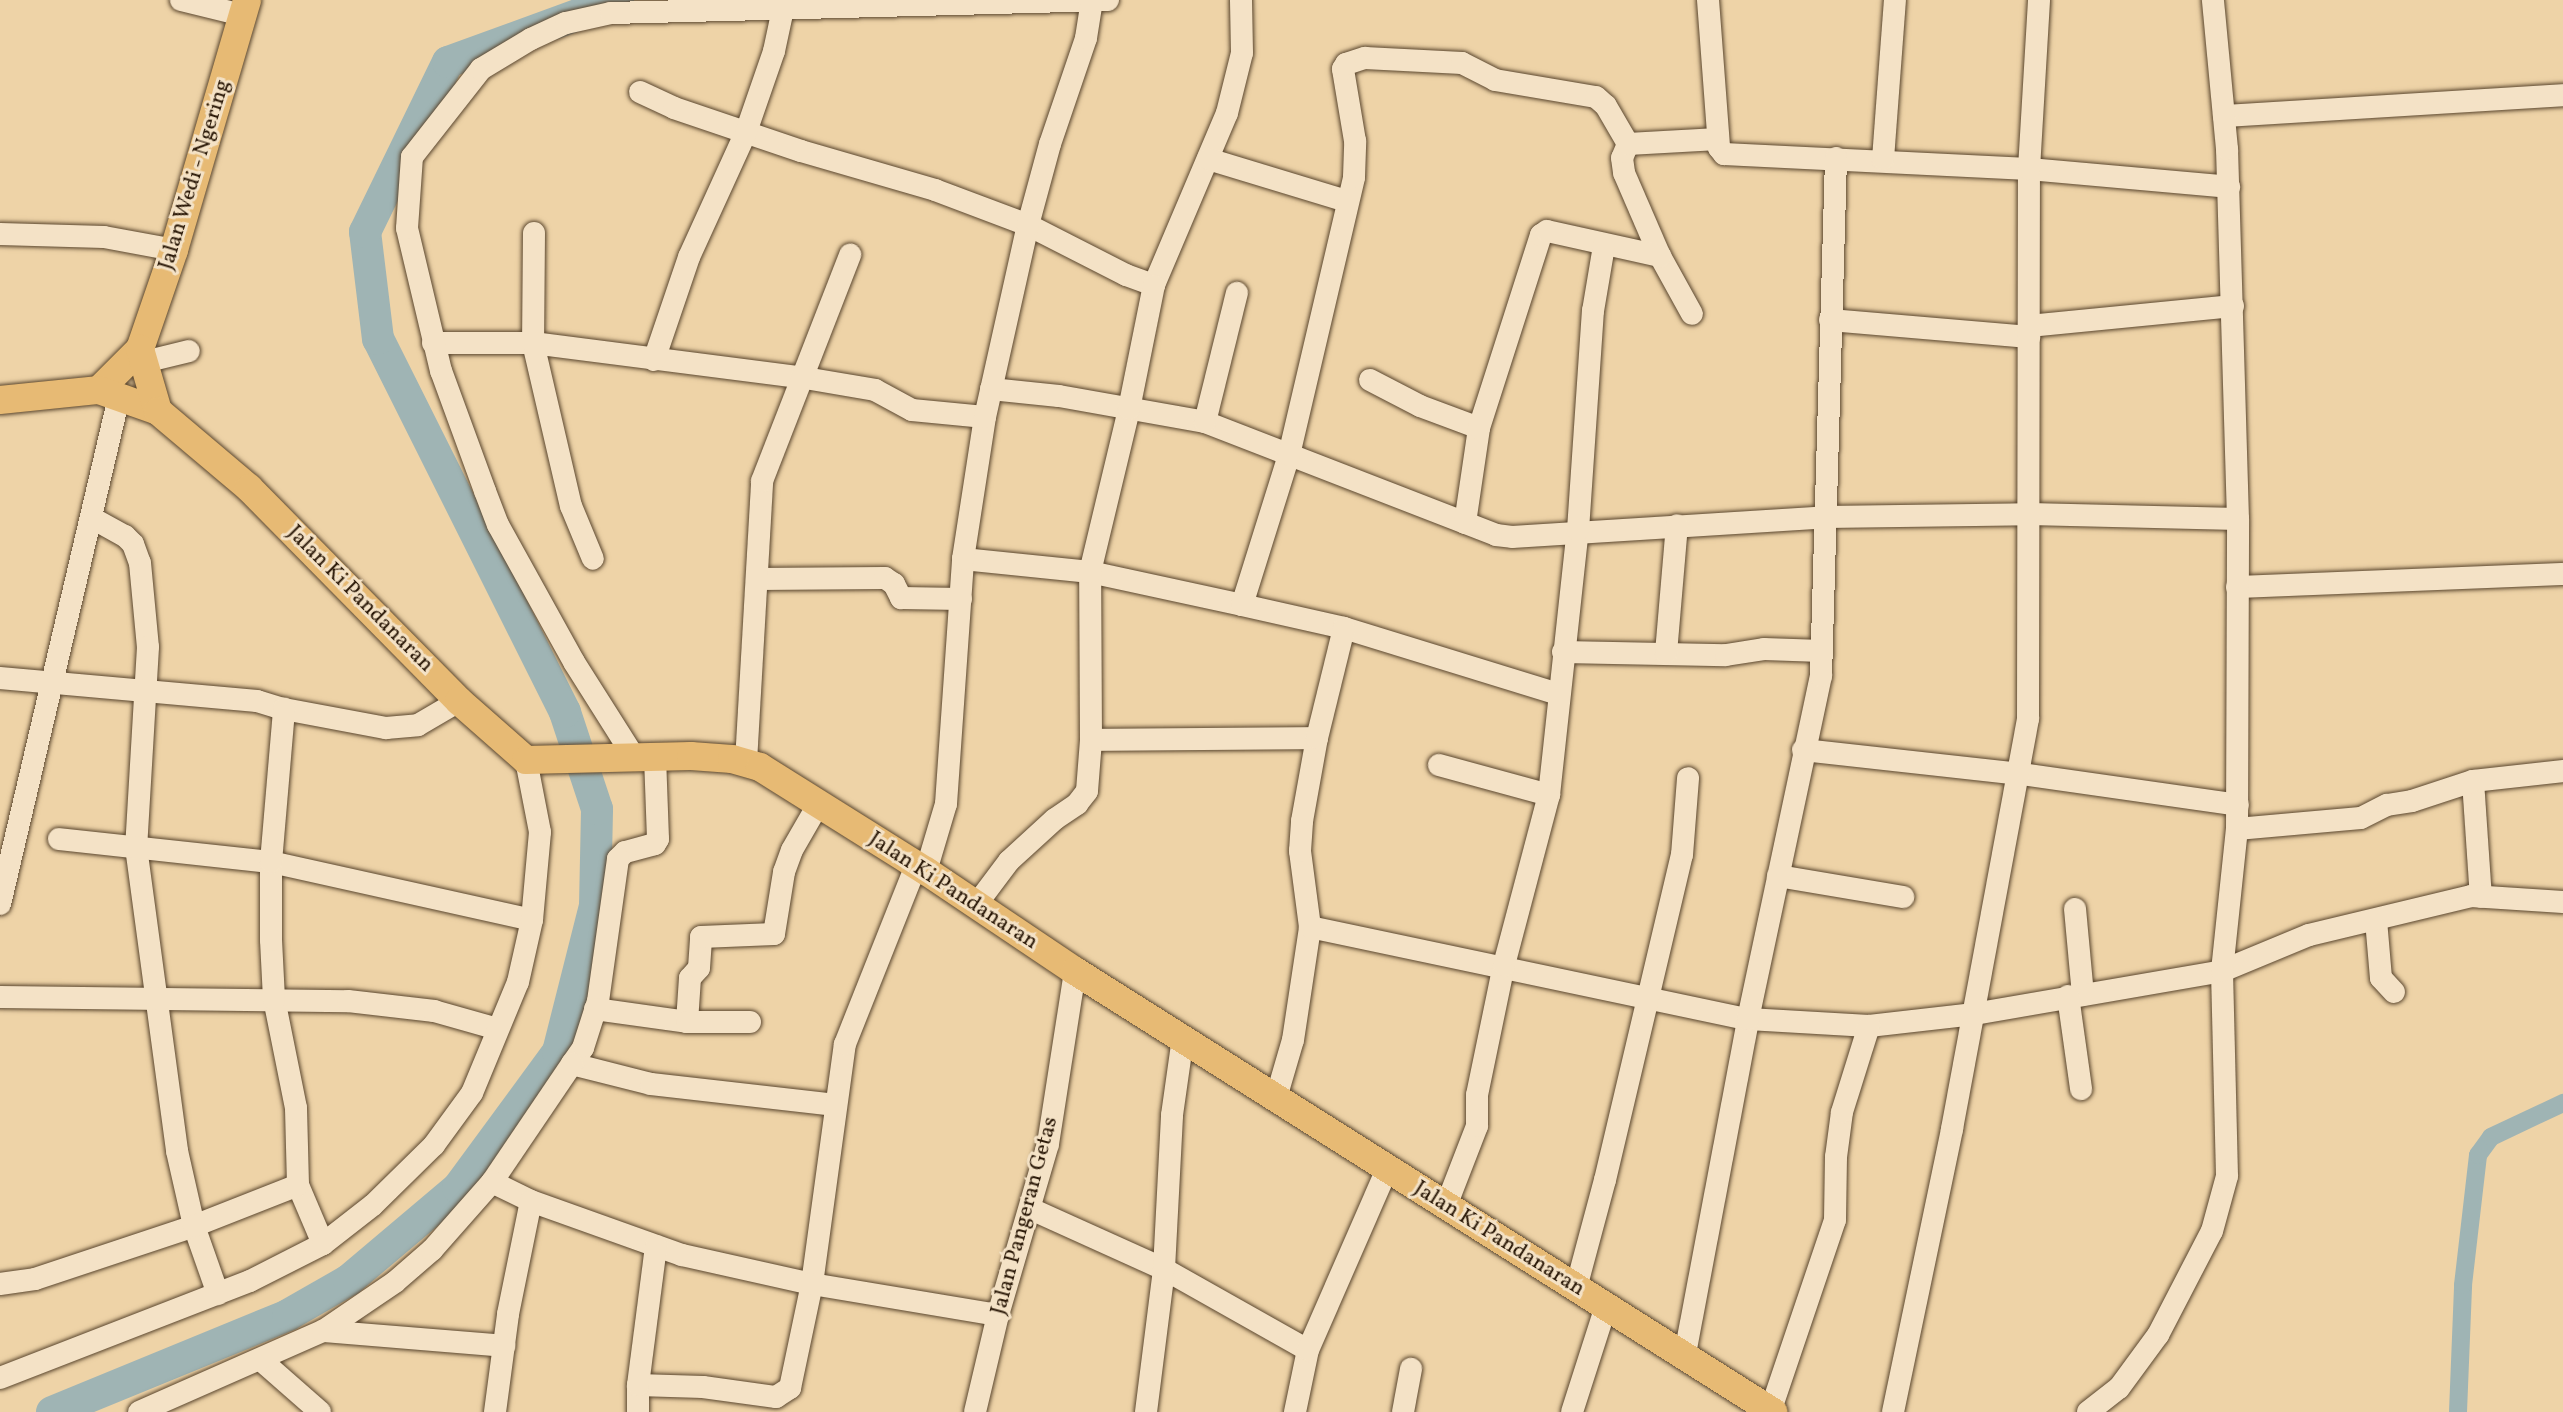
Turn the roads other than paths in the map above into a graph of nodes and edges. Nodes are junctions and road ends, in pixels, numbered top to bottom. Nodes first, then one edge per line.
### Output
1 (181, 0) edge
2 (1108, 0) edge
3 (1241, 0) edge
4 (1708, 0) edge
5 (1895, 0) edge
6 (2039, 0) edge
7 (2213, 0) edge
8 (1092, 1) edge
9 (609, 6) edge
10 (245, 7) edge
11 (783, 9) junction
12 (640, 92) dead end
13 (2563, 95) edge
14 (2224, 116) junction
15 (746, 132) junction
16 (1718, 139) junction
17 (1628, 144) junction
18 (1836, 158) junction
19 (1208, 159) junction
20 (1883, 159) junction
21 (2029, 169) junction
22 (2229, 187) junction
23 (1346, 201) junction
24 (1028, 225) junction
25 (534, 233) dead end
26 (0, 234) edge
27 (1604, 246) junction
28 (174, 250) junction
29 (850, 255) dead end
30 (1660, 256) junction
31 (1154, 285) junction
32 (1237, 293) dead end
33 (2233, 306) junction
34 (1692, 314) dead end
35 (1830, 320) junction
36 (2029, 332) junction
37 (433, 343) junction
38 (533, 343) junction
39 (189, 351) dead end
40 (142, 356) junction
41 (654, 360) junction
42 (805, 378) junction
43 (1370, 380) dead end
44 (991, 389) junction
45 (109, 394) junction
46 (0, 400) edge
47 (1129, 409) junction
48 (158, 411) junction
49 (985, 417) junction
50 (1205, 422) junction
51 (1479, 428) junction
52 (1289, 455) junction
53 (2029, 514) junction
54 (1826, 517) junction
55 (92, 518) junction
56 (2238, 519) junction
57 (1465, 523) junction
58 (1677, 525) junction
59 (1578, 530) junction
60 (593, 559) dead end
61 (963, 559) junction
62 (1090, 572) junction
63 (2563, 574) edge
64 (757, 579) junction
65 (2237, 587) junction
66 (961, 599) junction
67 (1242, 605) junction
68 (1344, 628) junction
69 (1822, 651) junction
70 (1563, 652) junction
71 (1666, 653) junction
72 (0, 678) edge
73 (54, 682) junction
74 (145, 690) junction
75 (1559, 694) junction
76 (459, 701) junction
77 (284, 709) junction
78 (1317, 738) junction
79 (1091, 740) junction
80 (1803, 750) junction
81 (637, 757) junction
82 (532, 760) junction
83 (746, 762) junction
84 (1439, 765) dead end
85 (2563, 771) edge
86 (2021, 774) junction
87 (1688, 778) dead end
88 (2473, 781) junction
89 (1549, 795) junction
90 (819, 803) junction
91 (2238, 805) junction
92 (2237, 829) junction
93 (59, 839) dead end
94 (136, 847) junction
95 (271, 862) junction
96 (921, 869) junction
97 (1778, 876) junction
98 (2, 880) edge
99 (1903, 897) dead end
100 (2481, 897) junction
101 (2563, 902) edge
102 (0, 904) edge
103 (976, 905) junction
104 (2075, 909) dead end
105 (532, 920) junction
106 (2376, 920) junction
107 (1310, 927) junction
108 (1504, 965) junction
109 (1075, 971) junction
110 (2222, 971) junction
111 (2394, 992) dead end
112 (2075, 995) junction
113 (1649, 996) junction
114 (0, 997) edge
115 (155, 998) junction
116 (274, 999) junction
117 (595, 1009) junction
118 (1974, 1014) junction
119 (1748, 1019) junction
120 (687, 1022) junction
121 (750, 1022) dead end
122 (1869, 1026) junction
123 (498, 1029) junction
124 (1183, 1038) junction
125 (572, 1064) junction
126 (2081, 1089) dead end
127 (1276, 1098) junction
128 (836, 1105) junction
129 (1387, 1169) junction
130 (492, 1182) junction
131 (298, 1185) junction
132 (531, 1201) junction
133 (1446, 1206) junction
134 (1031, 1209) junction
135 (194, 1226) junction
136 (323, 1244) junction
137 (656, 1246) junction
138 (1164, 1269) junction
139 (0, 1284) edge
140 (812, 1284) junction
141 (1576, 1288) junction
142 (218, 1294) junction
143 (1606, 1306) junction
144 (998, 1315) junction
145 (323, 1331) junction
146 (504, 1346) junction
147 (1308, 1350) junction
148 (1685, 1354) junction
149 (262, 1361) junction
150 (1411, 1369) dead end
151 (0, 1378) edge
152 (638, 1385) junction
153 (202, 1387) junction
154 (757, 1403) edge
155 (1771, 1411) edge
156 (139, 1412) edge
157 (194, 1412) edge
158 (320, 1412) edge
159 (495, 1412) edge
160 (638, 1412) edge
161 (975, 1412) edge
162 (1146, 1412) edge
163 (1295, 1412) edge
164 (1403, 1412) edge
165 (1572, 1412) edge
166 (1893, 1412) edge
167 (2088, 1412) edge

1 - 10 street
2 - 8 street
3 - 19 street
4 - 16 street
5 - 20 street
6 - 21 street
7 - 14 street
8 - 11 street
8 - 24 street
9 - 11 street
9 - 37 street
10 - 28 main road, Jalan Wedi - Ngering
11 - 15 street
12 - 15 street
13 - 14 street
14 - 22 street
15 - 24 street
15 - 41 street
16 - 17 street
16 - 18 street
17 - 23 street
17 - 30 street
18 - 20 street
18 - 35 street
19 - 23 street
19 - 31 street
20 - 21 street
21 - 22 street
21 - 36 street
22 - 33 street
23 - 52 street
24 - 31 street
24 - 44 street
25 - 38 street
26 - 28 street
27 - 30 street
27 - 51 street
27 - 59 street
28 - 40 main road, Jalan Wedi - Ngering
29 - 42 street
30 - 34 street
31 - 47 street
32 - 50 street
33 - 36 street
33 - 56 street
35 - 36 street
35 - 54 street
36 - 53 street
37 - 38 street
37 - 81 street
38 - 41 street
38 - 60 street
39 - 40 street
40 - 45 main road
40 - 48 main road
41 - 42 street
42 - 49 street
42 - 64 street
43 - 51 street
44 - 47 street
44 - 49 street
45 - 46 main road
45 - 48 main road
45 - 55 street
47 - 50 street
47 - 62 street
48 - 76 main road, Jalan Ki Pandanaran
49 - 61 street
50 - 52 street
51 - 57 street
52 - 57 street
52 - 67 street
53 - 54 street
53 - 56 street
53 - 86 street
54 - 58 street
54 - 69 street
55 - 73 street
55 - 74 street
56 - 65 street
57 - 59 street
58 - 59 street
58 - 71 street
59 - 70 street
61 - 62 street
61 - 66 street
62 - 67 street
62 - 79 street
63 - 65 street
64 - 66 street
64 - 83 street
65 - 91 street
66 - 96 street
67 - 68 street
68 - 75 street
68 - 78 street
69 - 71 street
69 - 80 street
70 - 71 street
70 - 75 street
72 - 73 street
73 - 74 street
73 - 98 street
74 - 77 street
74 - 94 street
75 - 89 street
76 - 77 street
76 - 82 main road, Jalan Ki Pandanaran
77 - 95 street
78 - 79 street
78 - 107 street
79 - 103 street
80 - 86 street
80 - 97 street
81 - 82 main road, Jalan Ki Pandanaran
81 - 83 main road, Jalan Ki Pandanaran
81 - 117 street
82 - 105 street
83 - 90 main road, Jalan Ki Pandanaran
84 - 89 street
85 - 88 street
86 - 91 street
86 - 118 street
87 - 113 street
88 - 92 street
88 - 100 street
89 - 108 street
90 - 96 main road, Jalan Ki Pandanaran
90 - 120 street
91 - 92 street
92 - 110 street
93 - 94 street
94 - 95 street
94 - 115 street
95 - 105 street
95 - 116 street
96 - 103 main road, Jalan Ki Pandanaran
96 - 128 street
97 - 99 street
97 - 119 street
98 - 102 street
100 - 101 street
100 - 106 street
103 - 109 main road, Jalan Ki Pandanaran
104 - 112 street
105 - 123 street
106 - 110 street
106 - 111 street
107 - 108 street
107 - 127 street
108 - 113 street
108 - 133 street
109 - 124 main road, Jalan Ki Pandanaran
109 - 134 street, Jalan Pangeran Getas
110 - 112 street
110 - 167 street
112 - 118 street
112 - 126 street
113 - 119 street
113 - 141 street
114 - 115 street
115 - 116 street
115 - 135 street
116 - 123 street
116 - 131 street
117 - 120 street
117 - 125 street
118 - 122 street
118 - 166 street
119 - 122 street
119 - 148 street
120 - 121 street
122 - 155 street
123 - 136 street
124 - 127 main road, Jalan Ki Pandanaran
124 - 138 street
125 - 128 street
125 - 130 street
127 - 129 main road, Jalan Ki Pandanaran
128 - 140 street
129 - 133 main road, Jalan Ki Pandanaran
129 - 147 street
130 - 132 street
130 - 145 street
131 - 135 street
131 - 136 street
132 - 137 street
132 - 146 street
133 - 141 main road, Jalan Ki Pandanaran
134 - 138 street
134 - 144 street, Jalan Pangeran Getas
135 - 139 street
135 - 142 street
136 - 142 street
137 - 140 street
137 - 152 street
138 - 147 street
138 - 162 street
140 - 144 street
140 - 154 street
141 - 143 main road, Jalan Ki Pandanaran
142 - 151 street
143 - 148 main road, Jalan Ki Pandanaran
143 - 165 street
144 - 161 street, Jalan Pangeran Getas
145 - 146 street
145 - 149 street
146 - 159 street
147 - 163 street
148 - 155 main road, Jalan Ki Pandanaran
149 - 153 street
149 - 158 street
150 - 164 street
152 - 154 street
152 - 160 street
153 - 156 street
153 - 157 street

